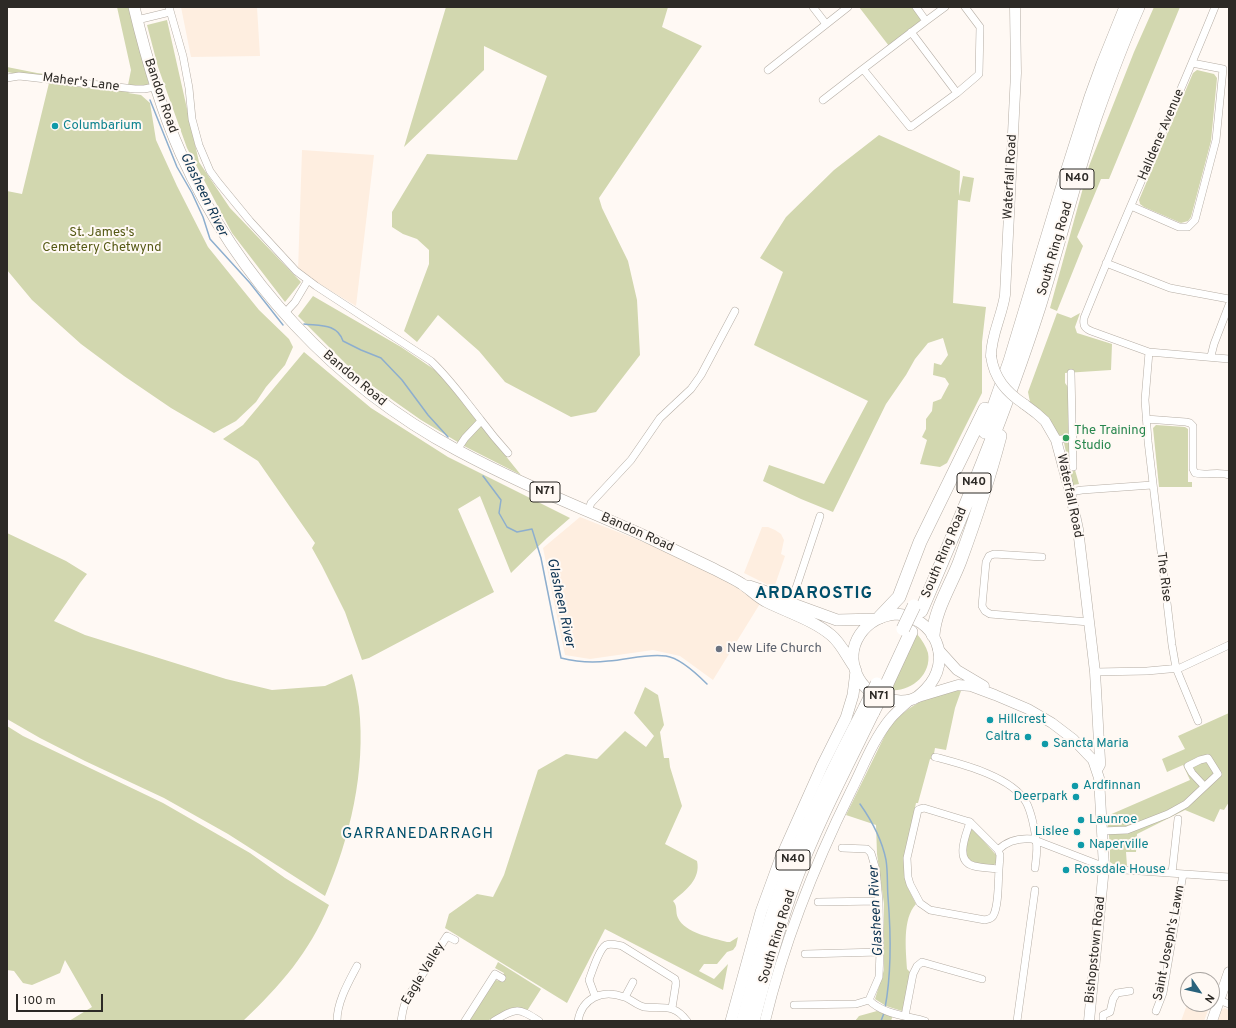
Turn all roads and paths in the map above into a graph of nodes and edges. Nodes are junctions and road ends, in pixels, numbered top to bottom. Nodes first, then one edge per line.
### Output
1 (134, 7) edge
2 (813, 7) edge
3 (848, 7) edge
4 (916, 7) edge
5 (945, 7) edge
6 (965, 7) edge
7 (1015, 7) edge
8 (1126, 7) edge
9 (1138, 7) edge
10 (1215, 7) edge
11 (170, 10) edge
12 (137, 20) junction
13 (926, 21) junction
14 (826, 24) junction
15 (911, 32) junction
16 (1192, 63) junction
17 (864, 69) junction
18 (1226, 69) edge
19 (768, 70) dead end
20 (7, 78) edge
21 (155, 87) junction
22 (956, 93) junction
23 (823, 100) dead end
24 (1131, 206) junction
25 (1106, 263) junction
26 (308, 280) junction
27 (1030, 296) junction
28 (1229, 299) edge
29 (1229, 305) edge
30 (735, 311) dead end
31 (284, 314) junction
32 (1149, 352) junction
33 (1024, 354) junction
34 (1211, 356) junction
35 (1229, 359) edge
36 (1071, 374) dead end
37 (1146, 420) junction
38 (481, 421) junction
39 (1073, 437) junction
40 (1056, 440) junction
41 (457, 450) junction
42 (508, 453) dead end
43 (1073, 467) dead end
44 (1229, 475) edge
45 (1152, 485) junction
46 (1070, 492) junction
47 (588, 511) junction
48 (820, 516) dead end
49 (1042, 557) dead end
50 (743, 584) junction
51 (791, 601) junction
52 (917, 608) junction
53 (879, 618) junction
54 (1088, 622) junction
55 (933, 635) junction
56 (1229, 645) edge
57 (938, 649) junction
58 (1176, 668) junction
59 (855, 670) junction
60 (1094, 672) junction
61 (996, 695) junction
62 (914, 698) junction
63 (869, 710) junction
64 (1198, 721) dead end
65 (1098, 738) junction
66 (1081, 746) junction
67 (935, 757) dead end
68 (1097, 771) junction
69 (1204, 786) dead end
70 (1178, 819) dead end
71 (970, 822) junction
72 (1102, 831) junction
73 (1037, 841) junction
74 (842, 848) dead end
75 (998, 850) junction
76 (1104, 867) junction
77 (1035, 868) dead end
78 (999, 870) junction
79 (1172, 873) junction
80 (1183, 874) junction
81 (1229, 877) edge
82 (1035, 890) dead end
83 (879, 900) junction
84 (818, 902) dead end
85 (455, 940) dead end
86 (880, 952) junction
87 (805, 954) dead end
88 (356, 966) dead end
89 (1229, 972) edge
90 (502, 978) dead end
91 (982, 979) dead end
92 (633, 982) dead end
93 (1130, 991) dead end
94 (595, 996) junction
95 (625, 997) junction
96 (1220, 997) edge
97 (869, 1000) junction
98 (794, 1005) dead end
99 (672, 1008) junction
100 (1156, 1011) dead end
101 (901, 1014) junction
102 (527, 1018) edge
103 (337, 1021) edge
104 (401, 1021) edge
105 (465, 1021) edge
106 (494, 1021) edge
107 (539, 1021) edge
108 (578, 1021) edge
109 (687, 1021) edge
110 (732, 1021) edge
111 (743, 1021) edge
112 (753, 1021) edge
113 (765, 1021) edge
114 (896, 1021) edge
115 (925, 1021) edge
116 (1017, 1021) edge
117 (1089, 1021) edge
118 (1103, 1021) edge

1 - 12 main road, Bandon Road / N71
2 - 14 street
3 - 14 street
4 - 13 street
5 - 13 street
6 - 22 street
7 - 40 main road, Waterfall Road, bridge
8 - 27 highway, South Ring Road / N40
9 - 33 highway, South Ring Road / N40
10 - 16 street, Halldene Avenue
11 - 12 street
11 - 26 street
12 - 21 main road, Bandon Road / N71
13 - 15 street
14 - 19 street
15 - 17 street
15 - 22 street
16 - 18 street
16 - 24 street, Halldene Avenue
17 - 22 street
17 - 23 street
18 - 24 street
20 - 21 street, Maher's Lane
21 - 31 main road, Bandon Road / N71
24 - 25 street, Halldene Avenue
25 - 28 street
25 - 32 street, Halldene Avenue
26 - 31 street
26 - 38 street
27 - 52 highway, South Ring Road / N40
27 - 53 highway
29 - 34 street
30 - 47 street
31 - 41 main road, Bandon Road / N71
32 - 34 street
32 - 37 street, The Rise
33 - 52 highway, South Ring Road / N40
33 - 55 highway
34 - 35 street
36 - 39 street
37 - 44 street
37 - 45 street, The Rise
38 - 41 street
38 - 42 street
39 - 40 street
39 - 43 street
40 - 46 main road, Waterfall Road
41 - 47 main road, Bandon Road / N71
45 - 46 street
45 - 58 street, The Rise
46 - 54 main road, Waterfall Road
47 - 50 main road, Bandon Road / N71
48 - 51 street
49 - 54 street
50 - 51 main road, Bandon Road / N71
50 - 59 main road, Bandon Road / N71
51 - 53 main road, Bandon Road / N71
52 - 63 highway, South Ring Road / N40, bridge
53 - 55 main road, N71
53 - 59 main road
54 - 60 main road, Waterfall Road
55 - 57 main road, N71
56 - 58 street
57 - 61 main road, Bishopstown Road
57 - 62 main road, N71
58 - 60 street
58 - 64 street, The Rise
59 - 62 main road, N71
59 - 110 main road, N40
60 - 65 main road, Waterfall Road
61 - 62 main road, Bishopstown Road
61 - 66 main road, Bishopstown Road
62 - 113 main road, N40
63 - 111 highway, South Ring Road / N40
63 - 112 highway, South Ring Road / N40
65 - 66 main road
65 - 68 main road, Waterfall Road
66 - 68 main road, Bishopstown Road
67 - 73 street
68 - 72 main road, Bishopstown Road
69 - 72 street
70 - 79 street
71 - 75 street
71 - 78 street
71 - 78 street
72 - 76 main road, Bishopstown Road
73 - 75 street
73 - 76 street
73 - 77 street
74 - 83 street
75 - 78 street
76 - 79 street
76 - 117 main road, Bishopstown Road
79 - 80 street
80 - 81 street
80 - 100 street, Saint Joseph's Lawn
82 - 116 street
83 - 84 street
83 - 86 street
85 - 104 street, Eagle Valley
86 - 87 street
86 - 97 street
88 - 103 street
89 - 96 main road
90 - 105 street
91 - 101 street
92 - 95 street
93 - 118 street
94 - 95 street
94 - 99 street
94 - 108 street
95 - 99 street
97 - 98 street
97 - 101 street
99 - 109 street
101 - 114 street
101 - 115 street
102 - 106 street
102 - 107 street

